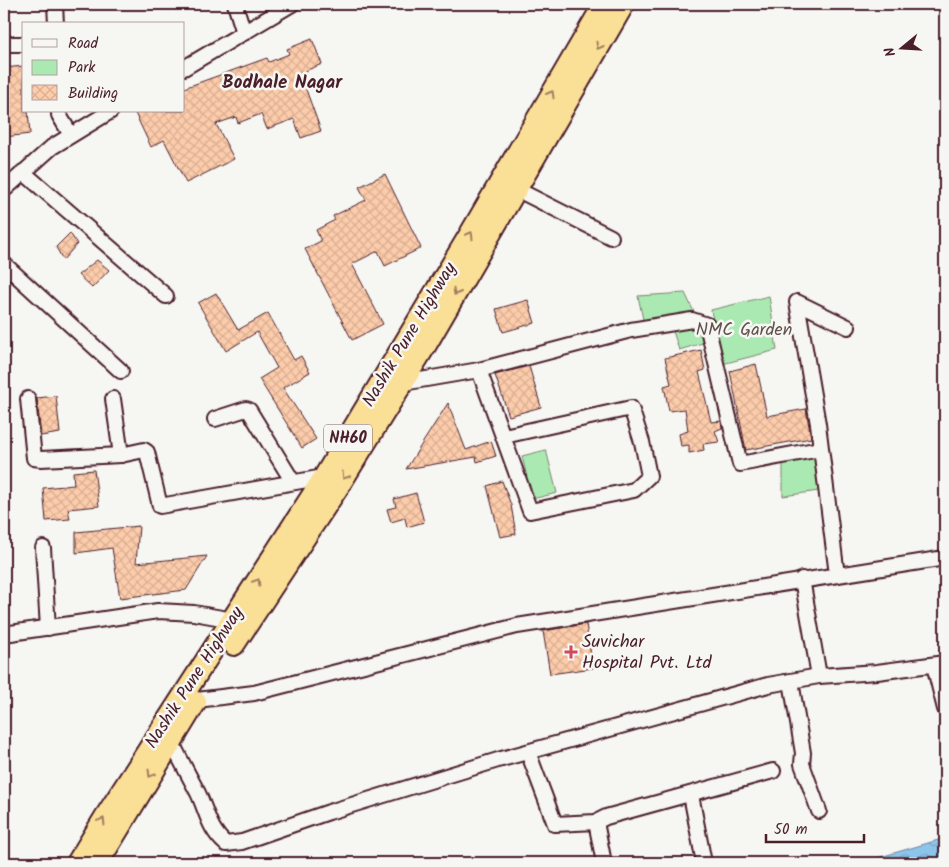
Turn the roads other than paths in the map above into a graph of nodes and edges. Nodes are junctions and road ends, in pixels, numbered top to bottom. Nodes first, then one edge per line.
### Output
1 (55, 4) edge
2 (235, 4) edge
3 (292, 4) edge
4 (604, 4) edge
5 (624, 4) edge
6 (56, 22) edge
7 (244, 33) junction
8 (4, 44) edge
9 (22, 44) edge
10 (185, 67) edge
11 (59, 112) edge
12 (109, 112) edge
13 (70, 135) junction
14 (23, 172) junction
15 (516, 188) junction
16 (4, 190) edge
17 (611, 236) dead end
18 (4, 264) edge
19 (166, 296) dead end
20 (848, 327) dead end
21 (479, 370) junction
22 (121, 371) dead end
23 (403, 383) junction
24 (28, 399) dead end
25 (113, 399) dead end
26 (215, 419) dead end
27 (504, 436) junction
28 (820, 449) junction
29 (121, 455) junction
30 (324, 477) junction
31 (293, 482) junction
32 (43, 548) dead end
33 (945, 558) edge
34 (837, 575) junction
35 (802, 579) junction
36 (233, 620) junction
37 (48, 628) junction
38 (4, 634) edge
39 (940, 664) edge
40 (819, 676) junction
41 (791, 681) junction
42 (197, 700) junction
43 (945, 710) edge
44 (165, 738) junction
45 (528, 752) junction
46 (773, 772) dead end
47 (691, 795) junction
48 (819, 811) dead end
49 (596, 822) junction
50 (77, 863) edge
51 (98, 863) edge
52 (604, 863) edge
53 (704, 863) edge

1 - 6 street
2 - 7 street
3 - 7 street
30 -> 4 highway, Nashik Pune Highway / NH60
5 -> 15 highway, Nashik Pune Highway / NH60
7 - 10 street
8 - 9 street
11 - 13 street
12 - 13 street
13 - 14 street
14 - 16 street
14 - 19 street
15 - 17 street
15 -> 23 highway, Nashik Pune Highway / NH60
18 - 22 street
20 - 28 street
21 - 23 street
21 - 27 street
21 - 28 street
23 -> 42 highway, Nashik Pune Highway / NH60
24 - 29 street
25 - 29 street
26 - 31 street
27 - 27 street
28 - 34 street
29 - 31 street
30 - 31 street
36 -> 30 highway, Nashik Pune Highway / NH60
32 - 37 street
33 - 34 street
34 - 35 street
35 - 40 street
35 - 42 street
36 - 37 street
36 - 44 highway, Nashik Pune Highway / NH60
37 - 38 street
39 - 40 street
39 - 43 street
40 - 41 street
41 - 45 street
41 - 48 street
42 - 44 highway, Nashik Pune Highway / NH60
44 - 45 street
50 -> 44 highway, Nashik Pune Highway / NH60
44 -> 51 highway, Nashik Pune Highway / NH60
45 - 49 street
46 - 47 street
47 - 49 street
47 - 53 street
49 - 52 street

